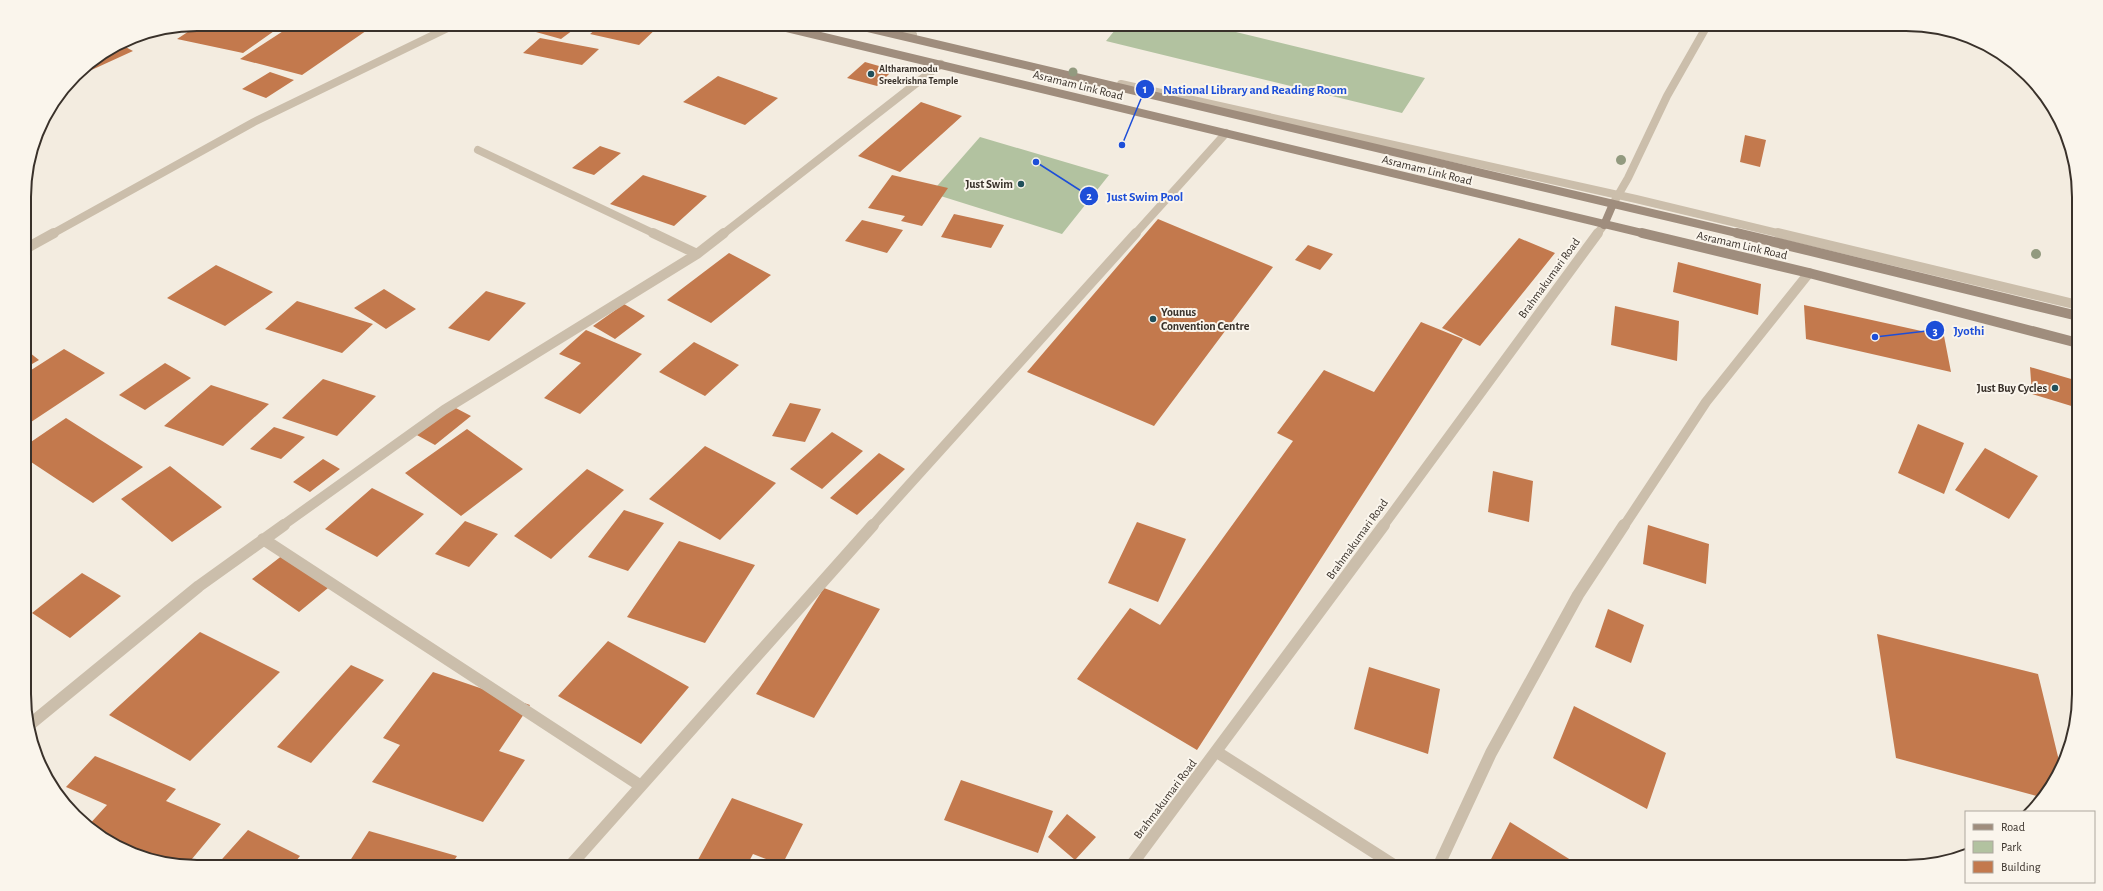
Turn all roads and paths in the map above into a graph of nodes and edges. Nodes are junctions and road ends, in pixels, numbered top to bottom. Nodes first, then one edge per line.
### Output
1 (442, 31) edge
2 (800, 31) edge
3 (881, 31) edge
4 (897, 31) edge
5 (1704, 31) edge
6 (941, 64) junction
7 (1226, 133) junction
8 (478, 150) dead end
9 (1613, 204) junction
10 (1604, 225) junction
11 (31, 245) edge
12 (697, 254) junction
13 (1809, 273) junction
14 (2072, 304) edge
15 (2072, 315) edge
16 (2072, 341) edge
17 (264, 539) junction
18 (33, 722) edge
19 (1217, 752) junction
20 (641, 786) junction
21 (575, 860) edge
22 (1135, 860) edge
23 (1386, 860) edge
24 (1441, 860) edge

1 - 11 street
2 - 6 main road, Asramam Link Road
3 - 9 main road, Asramam Link Road
4 - 14 street
5 - 9 street
6 - 7 main road, Asramam Link Road
6 - 12 street
7 - 10 main road, Asramam Link Road
7 - 20 street
8 - 12 street
9 - 10 main road
9 - 15 main road, Asramam Link Road
10 - 13 main road, Asramam Link Road
10 - 19 street, Brahmakumari Road
12 - 17 street
13 - 16 main road, Asramam Link Road
13 - 24 street
17 - 18 street
17 - 20 street
19 - 22 street, Brahmakumari Road
19 - 23 street
20 - 21 street

